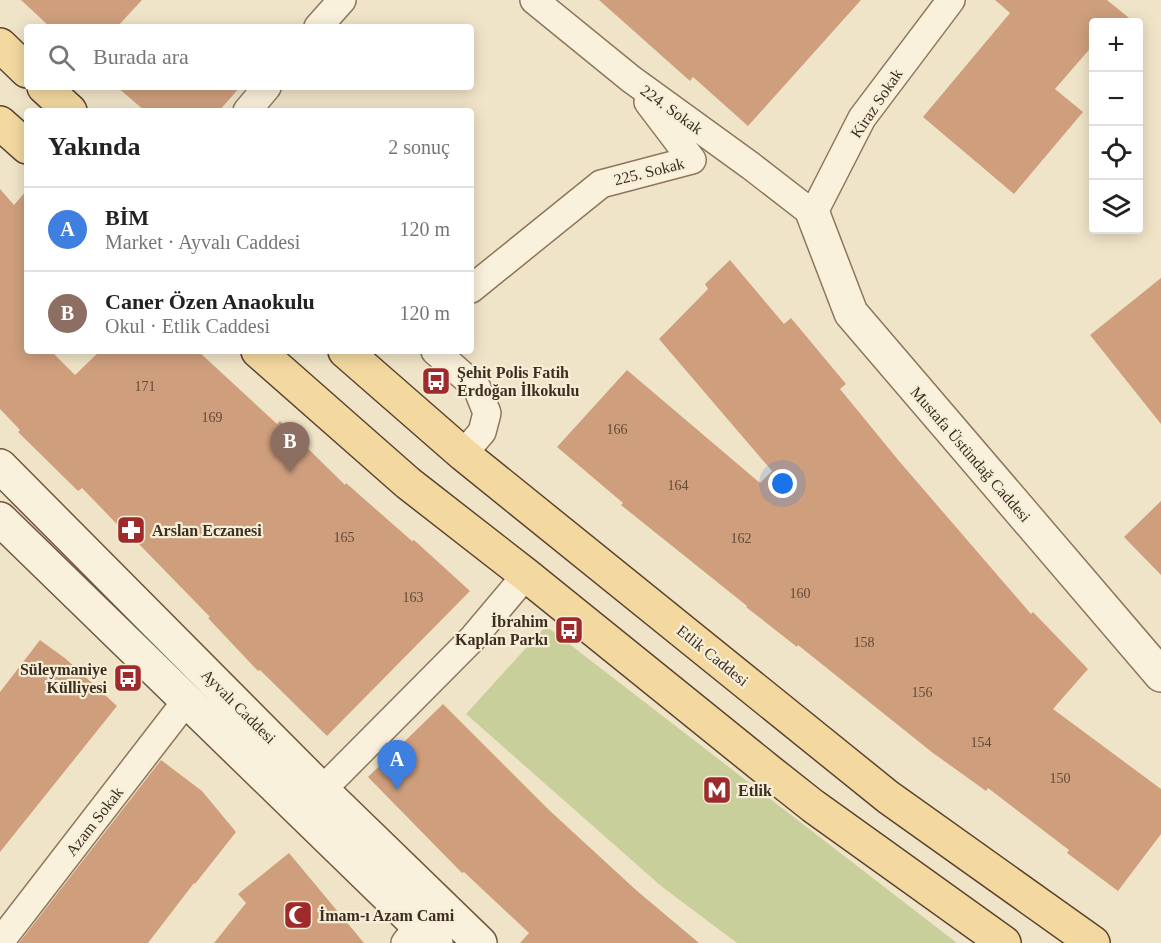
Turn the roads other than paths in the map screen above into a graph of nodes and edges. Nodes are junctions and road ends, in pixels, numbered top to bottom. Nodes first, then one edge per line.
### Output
1 (534, 0) edge
2 (951, 0) edge
3 (337, 2) edge
4 (320, 24) edge
5 (0, 45) edge
6 (24, 68) edge
7 (631, 80) junction
8 (47, 90) edge
9 (264, 90) edge
10 (67, 108) edge
11 (250, 108) edge
12 (0, 123) edge
13 (24, 144) edge
14 (813, 214) junction
15 (474, 288) edge
16 (261, 354) edge
17 (348, 354) edge
18 (438, 354) edge
19 (463, 454) junction
20 (0, 466) edge
21 (0, 519) edge
22 (526, 575) junction
23 (1161, 675) edge
24 (187, 700) junction
25 (322, 790) junction
26 (420, 937) edge
27 (0, 942) edge
28 (480, 943) edge
29 (1004, 943) edge
30 (1093, 943) edge

1 - 7 street, 224. Sokak
2 - 14 street, Kiraz Sokak
3 - 4 street
5 - 6 main road
7 - 14 street, 224. Sokak
7 - 15 street, 225. Sokak
8 - 10 main road
9 - 11 street
12 - 13 main road
14 - 23 main road, Mustafa Üstündağ Caddesi
16 - 22 main road
17 - 19 main road, Etlik Caddesi
18 - 19 street
19 - 30 main road, Etlik Caddesi
20 - 25 main road, Ayvalı Caddesi
21 - 24 main road, Ayvalı Caddesi
22 - 25 street
22 - 29 main road
24 - 26 main road, Ayvalı Caddesi
24 - 27 street, Azam Sokak
25 - 28 main road, Ayvalı Caddesi

